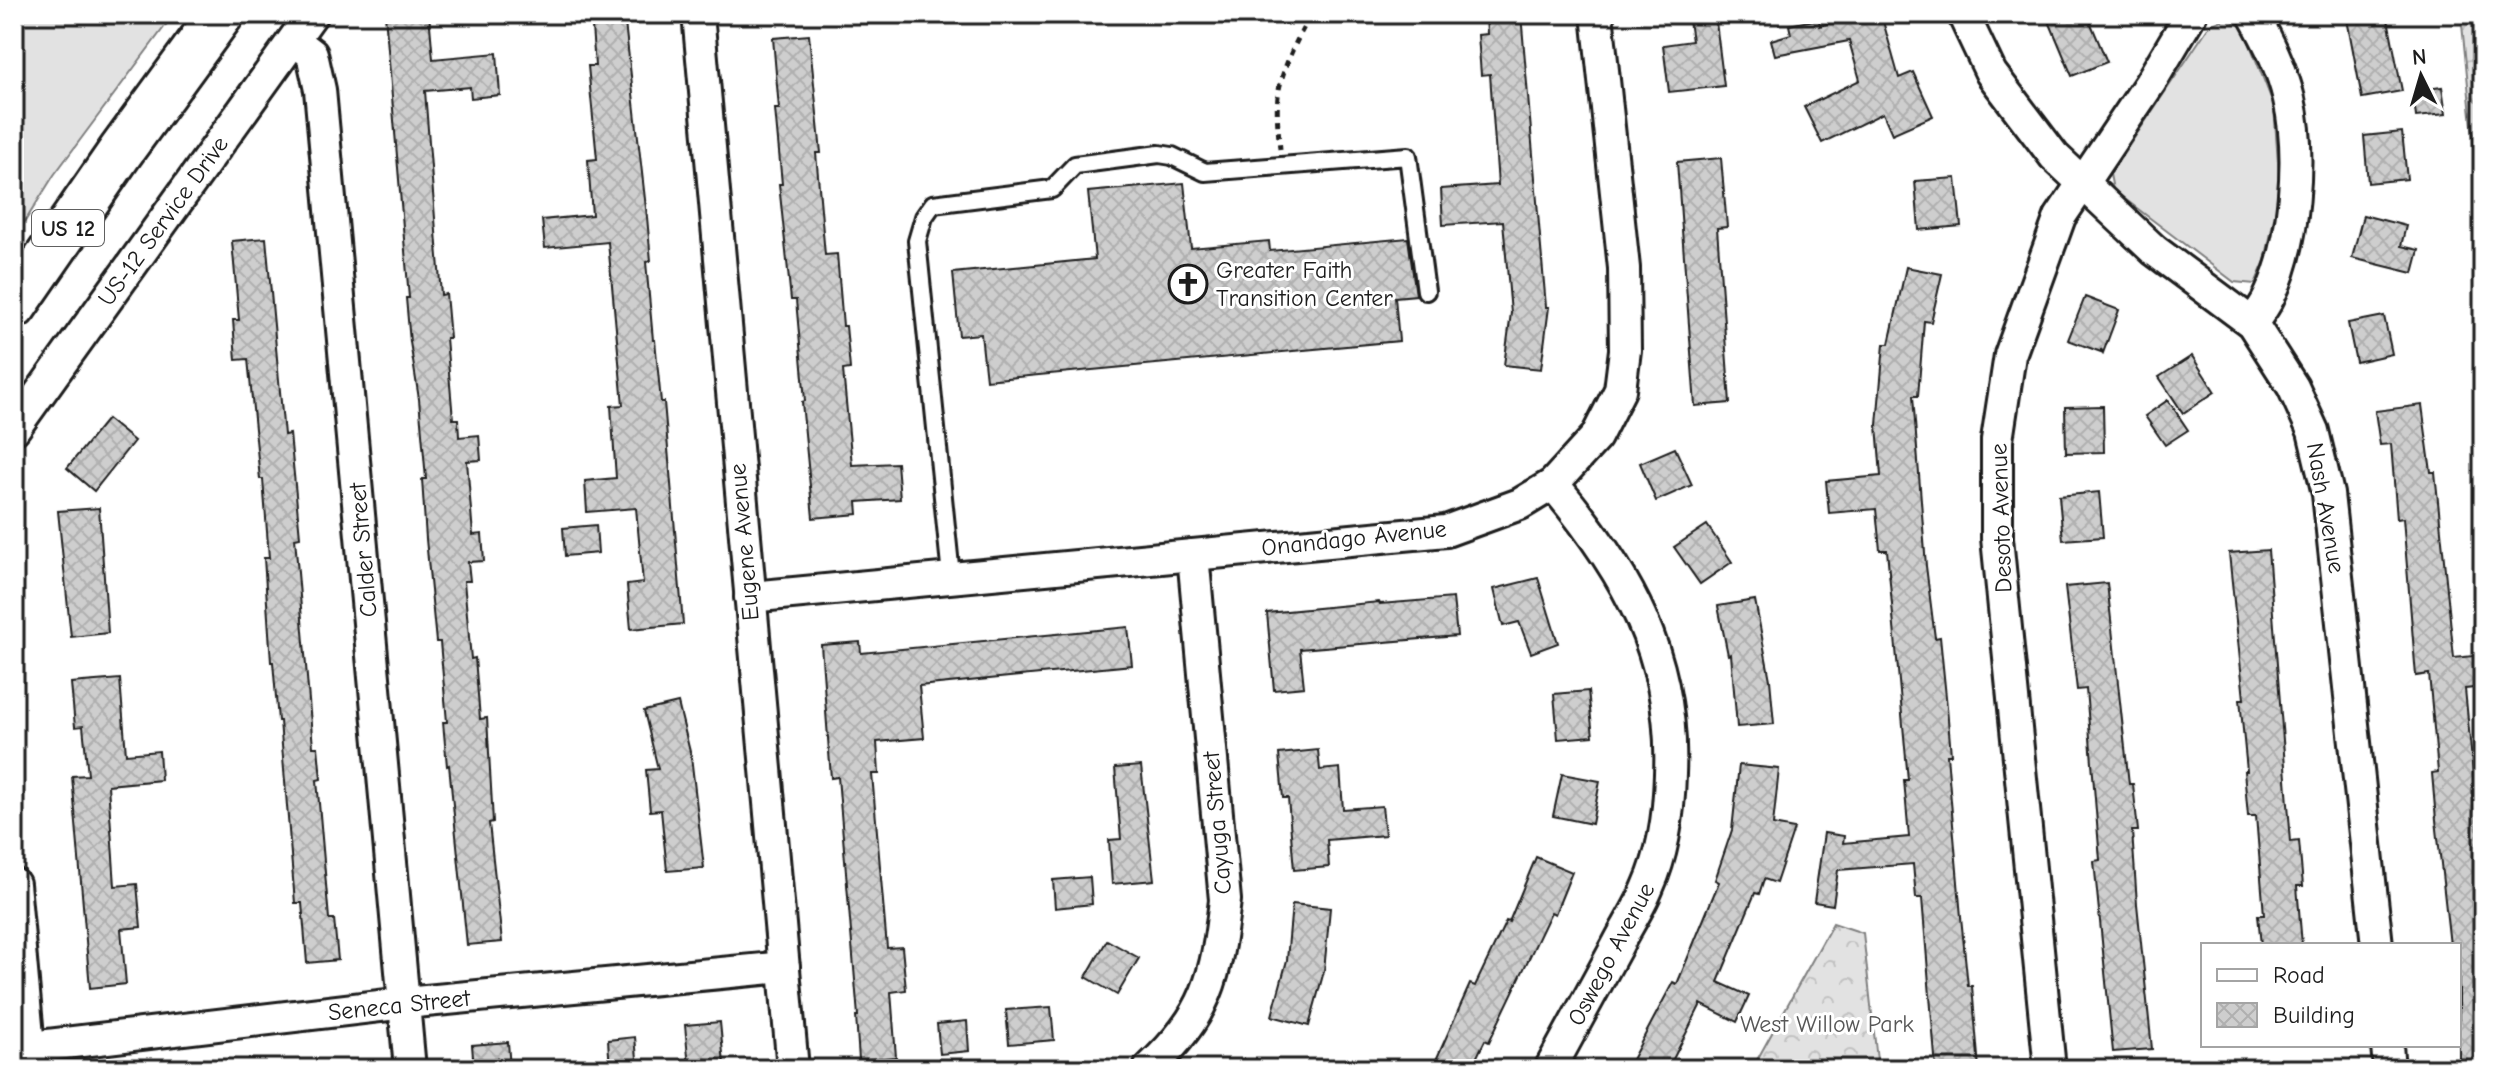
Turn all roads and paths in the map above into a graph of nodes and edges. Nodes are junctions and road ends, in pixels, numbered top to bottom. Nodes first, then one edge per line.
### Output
1 (221, 14) edge
2 (312, 14) edge
3 (698, 14) edge
4 (1311, 14) edge
5 (1597, 14) edge
6 (1963, 14) edge
7 (2191, 14) edge
8 (2253, 14) edge
9 (294, 40) junction
10 (1282, 166) junction
11 (2081, 184) junction
12 (1426, 291) dead end
13 (14, 306) edge
14 (2252, 323) junction
15 (14, 429) edge
16 (1553, 484) junction
17 (1193, 555) junction
18 (951, 576) junction
19 (750, 597) junction
20 (14, 884) edge
21 (2377, 943) edge
22 (784, 967) junction
23 (405, 1003) junction
24 (2387, 1047) edge
25 (25, 1055) edge
26 (410, 1069) edge
27 (793, 1069) edge
28 (1149, 1069) edge
29 (1550, 1069) edge
30 (2050, 1069) edge
31 (2389, 1069) edge

1 - 13 highway, US 12 / US 12
2 - 9 street, US-12 Service Drive
3 - 19 street, Eugene Avenue
4 - 10 path
5 - 16 street, Onandago Avenue
6 - 11 street, Nash Avenue
7 - 11 street, Desoto Avenue
8 - 14 street
9 - 15 street, US-12 Service Drive
9 - 23 street, Calder Street
10 - 12 lane
10 - 18 lane
11 - 14 street, Nash Avenue
11 - 30 street, Desoto Avenue
14 - 21 street, Nash Avenue
16 - 17 street, Onandago Avenue
16 - 29 street, Oswego Avenue
17 - 18 street, Onandago Avenue
17 - 28 street, Cayuga Street
18 - 19 street, Onandago Avenue
19 - 22 street, Eugene Avenue
20 - 25 street
22 - 23 street, Seneca Street
22 - 27 street, Eugene Avenue
23 - 25 street, Seneca Street
23 - 26 street, Calder Street
24 - 31 street

